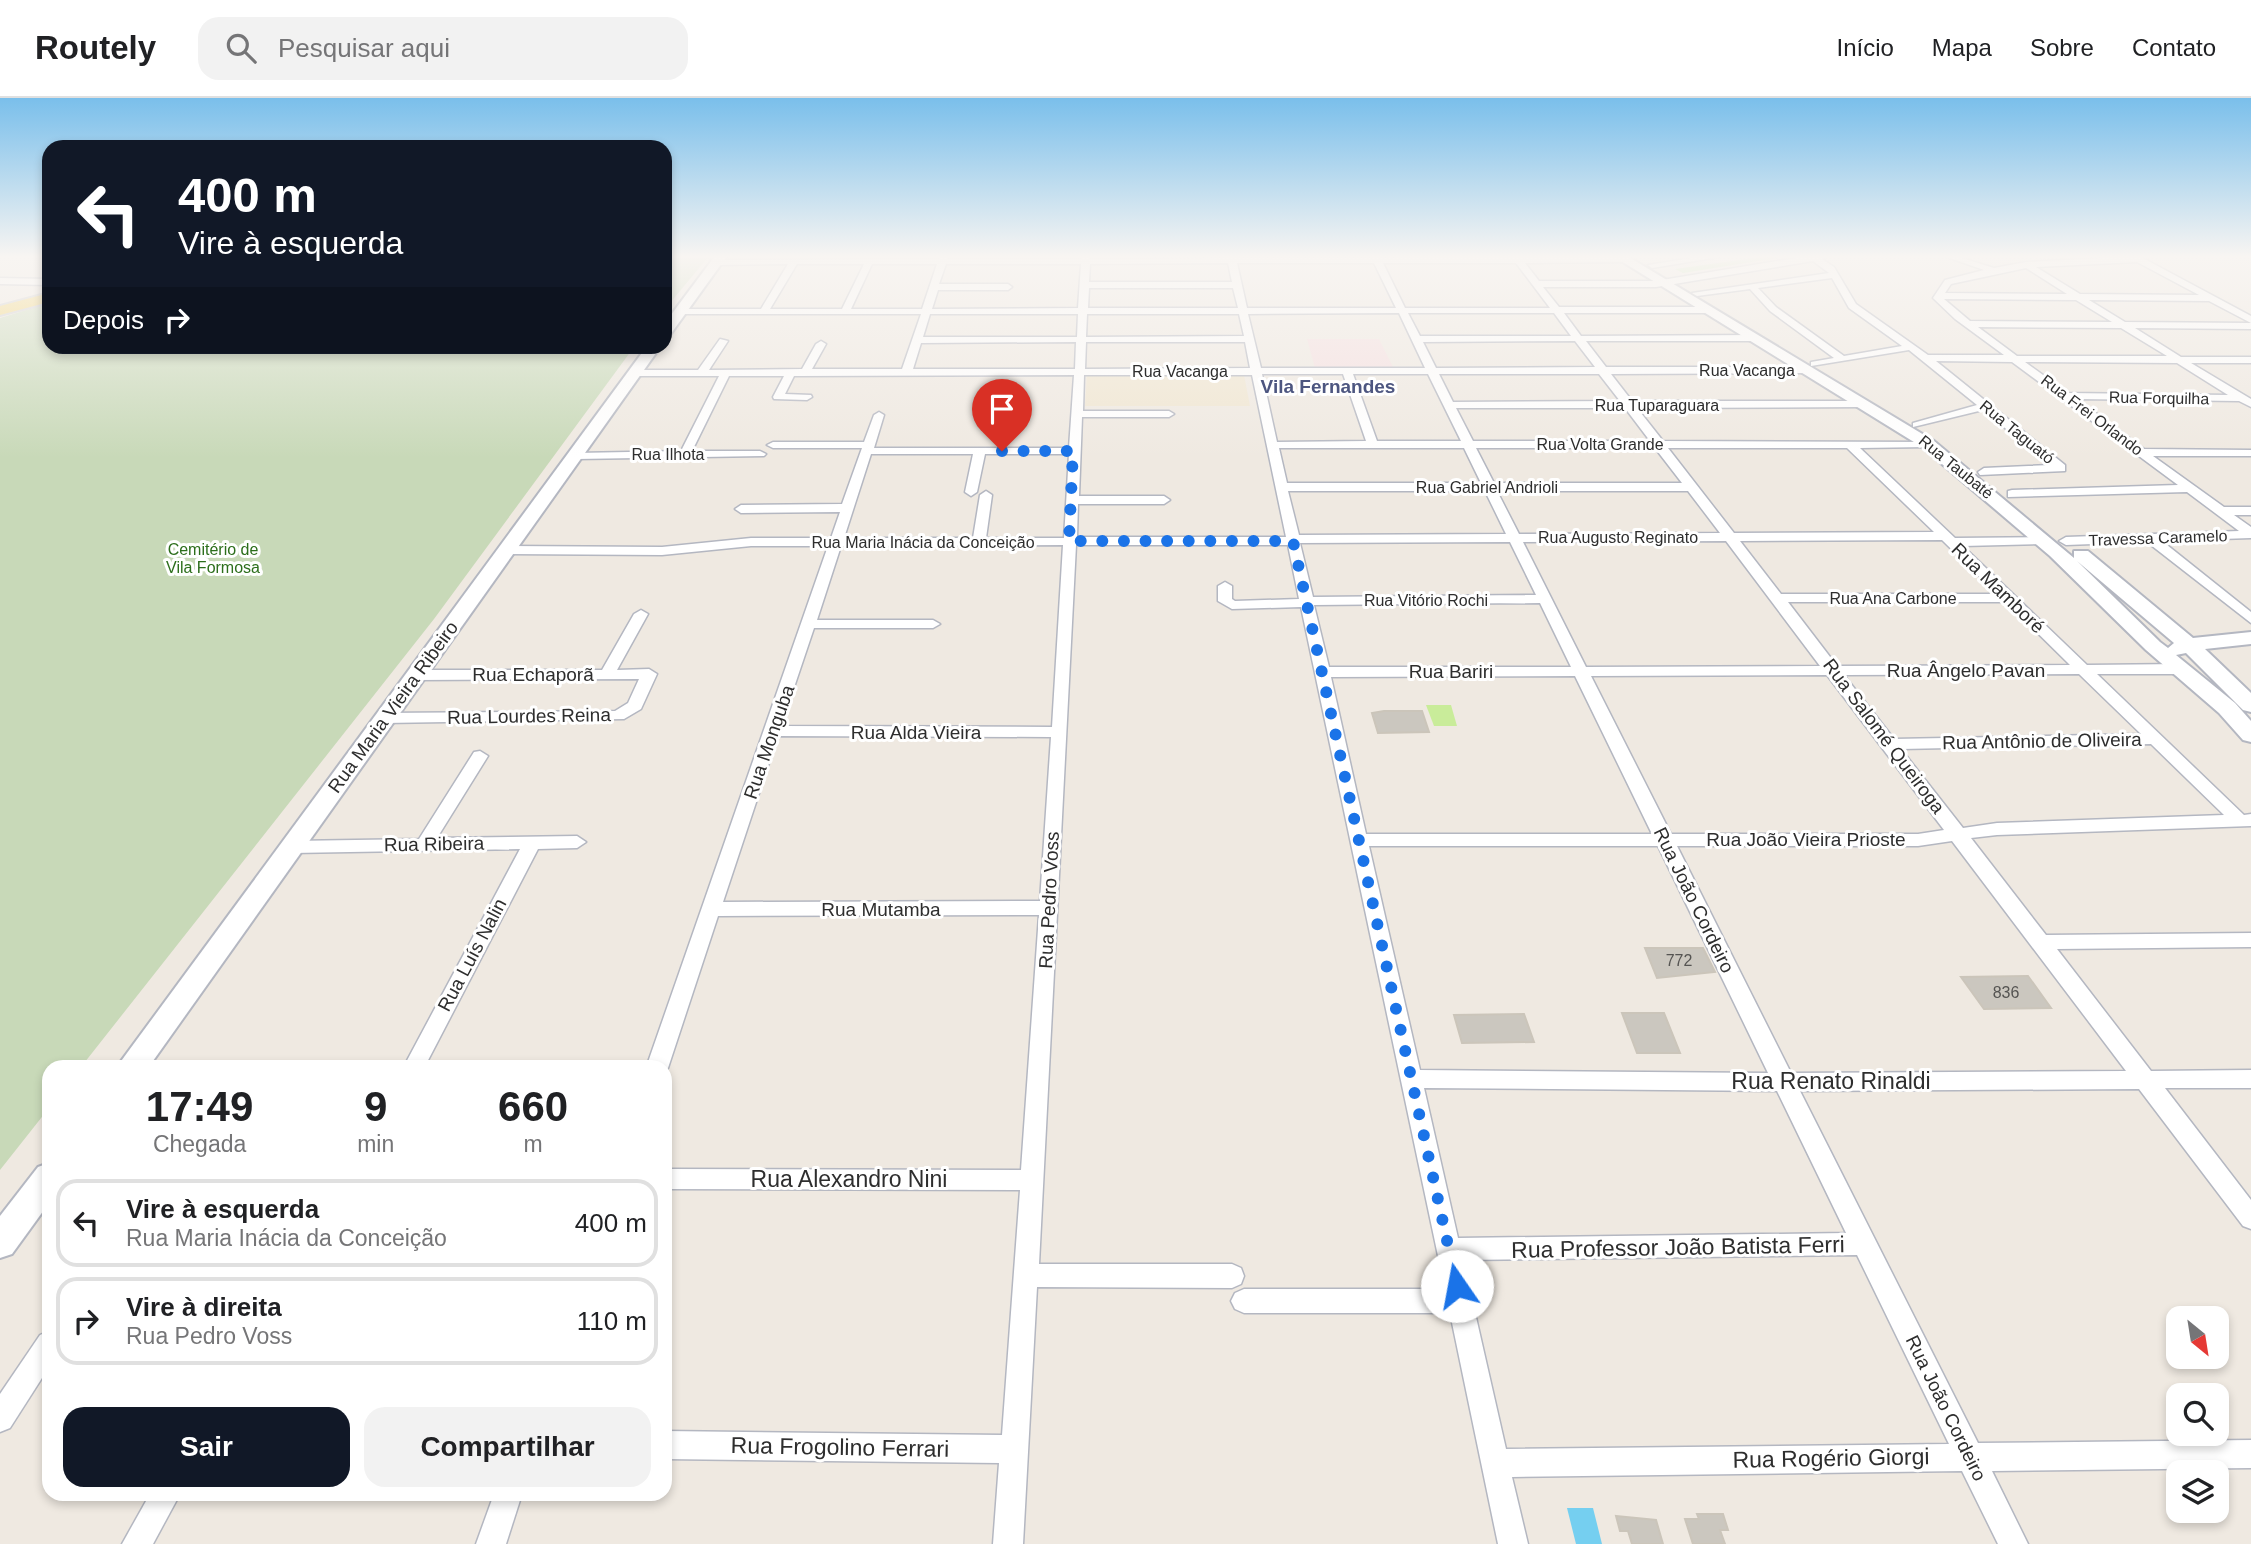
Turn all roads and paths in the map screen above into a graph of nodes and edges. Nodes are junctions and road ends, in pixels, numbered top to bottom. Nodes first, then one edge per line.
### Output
1 (922, 323) edge
2 (1082, 323) edge
3 (1245, 323) edge
4 (1409, 323) edge
5 (1568, 323) edge
6 (1732, 323) edge
7 (1744, 323) edge
8 (1793, 323) edge
9 (1877, 323) edge
10 (1968, 324) joint
11 (2124, 325) junction
12 (2251, 326) edge
13 (1757, 338) junction
14 (1416, 339) junction
15 (1580, 339) junction
16 (917, 340) junction
17 (1081, 340) junction
18 (1249, 340) junction
19 (723, 341) dead end
20 (821, 344) dead end
21 (1911, 347) junction
22 (648, 354) edge
23 (1926, 358) junction
24 (1842, 359) junction
25 (2017, 359) junction
26 (2181, 360) junction
27 (2251, 360) edge
28 (1812, 367) junction
29 (1432, 370) junction
30 (1603, 370) junction
31 (907, 371) junction
32 (1078, 371) junction
33 (1256, 371) junction
34 (1347, 371) junction
35 (702, 372) junction
36 (726, 372) junction
37 (791, 372) junction
38 (806, 372) junction
39 (635, 373) junction
40 (807, 397) dead end
41 (2067, 397) junction
42 (2248, 400) edge
43 (1866, 404) junction
44 (1449, 405) junction
45 (1629, 405) junction
46 (1986, 406) junction
47 (1075, 414) junction
48 (1170, 414) dead end
49 (879, 415) dead end
50 (1917, 425) junction
51 (1373, 444) junction
52 (1469, 444) junction
53 (1659, 444) junction
54 (1850, 444) junction
55 (1928, 444) junction
56 (773, 445) dead end
57 (1273, 445) junction
58 (868, 448) junction
59 (980, 450) junction
60 (1073, 451) junction
61 (2141, 452) junction
62 (2251, 453) edge
63 (685, 454) junction
64 (760, 454) dead end
65 (576, 456) junction
66 (1984, 472) junction
67 (1282, 487) junction
68 (1490, 487) junction
69 (1693, 487) junction
70 (2191, 488) junction
71 (971, 492) dead end
72 (2012, 494) junction
73 (986, 495) dead end
74 (1071, 500) junction
75 (1164, 500) dead end
76 (741, 509) dead end
77 (848, 509) junction
78 (2221, 511) junction
79 (2251, 511) edge
80 (2251, 534) edge
81 (1730, 536) junction
82 (1515, 538) junction
83 (2150, 538) junction
84 (1947, 539) junction
85 (1293, 540) junction
86 (2043, 540) junction
87 (1069, 541) junction
88 (2066, 541) junction
89 (836, 542) junction
90 (979, 542) junction
91 (508, 550) junction
92 (2082, 577) junction
93 (2110, 580) junction
94 (1225, 586) dead end
95 (1777, 598) junction
96 (2009, 598) junction
97 (1545, 599) junction
98 (1306, 602) junction
99 (640, 614) dead end
100 (2251, 619) edge
101 (809, 624) junction
102 (933, 624) dead end
103 (2251, 638) edge
104 (2183, 640) junction
105 (2153, 646) junction
106 (2082, 669) junction
107 (2182, 669) junction
108 (1834, 670) junction
109 (1581, 671) junction
110 (1321, 672) junction
111 (607, 674) junction
112 (649, 674) joint
113 (416, 675) junction
114 (2251, 705) edge
115 (384, 718) junction
116 (773, 731) junction
117 (1058, 732) junction
118 (2251, 735) edge
119 (2153, 739) junction
120 (1889, 744) junction
121 (480, 757) dead end
122 (2244, 820) edge
123 (1958, 835) junction
124 (1663, 839) junction
125 (1360, 840) junction
126 (577, 842) dead end
127 (532, 843) junction
128 (425, 844) junction
129 (292, 847) junction
130 (1049, 908) junction
131 (713, 909) junction
132 (2251, 940) edge
133 (2040, 942) junction
134 (137, 1060) edge
135 (417, 1060) edge
136 (660, 1060) edge
137 (1411, 1079) junction
138 (2144, 1079) junction
139 (2251, 1079) edge
140 (1784, 1082) junction
141 (672, 1179) edge
142 (1032, 1180) junction
143 (42, 1186) edge
144 (2251, 1218) edge
145 (0, 1243) edge
146 (1865, 1244) junction
147 (1449, 1249) junction
148 (1026, 1275) junction
149 (1232, 1276) dead end
150 (1244, 1301) dead end
151 (1460, 1301) junction
152 (42, 1355) edge
153 (0, 1418) edge
154 (672, 1445) edge
155 (1014, 1449) junction
156 (2251, 1454) edge
157 (1970, 1457) junction
158 (1495, 1463) junction
159 (162, 1501) edge
160 (506, 1501) edge
161 (137, 1544) edge
162 (491, 1544) edge
163 (1008, 1544) edge
164 (1513, 1544) edge
165 (2013, 1544) edge

1 - 16 street
2 - 17 street, Rua Pedro Voss
3 - 18 street
4 - 14 street, Rua João Cordeiro
5 - 15 street, Rua Salomé Queiroga
6 - 13 main road, Rua Taubaté
7 - 28 main road, Rua Taubaté
8 - 24 street
9 - 21 street, Rua Taguató
10 - 11 street
10 - 25 street, Rua Frei Orlando
11 - 12 street
11 - 26 street
13 - 15 street
13 - 28 main road, Rua Taubaté
14 - 15 street
14 - 29 street, Rua João Cordeiro
15 - 30 street, Rua Salomé Queiroga
16 - 17 street
16 - 31 street
17 - 18 street
17 - 32 street, Rua Pedro Voss
18 - 33 street
19 - 35 street
20 - 38 street
21 - 23 street, Rua Taguató
21 - 24 street, Rua Vacanga
22 - 39 main road, Rua Maria Vieira Ribeiro
23 - 25 street
23 - 46 street, Rua Taguató
24 - 28 street, Rua Vacanga
25 - 26 street
25 - 41 street, Rua Frei Orlando
26 - 27 street
26 - 42 street
28 - 30 street, Rua Vacanga
28 - 43 main road, Rua Taubaté
28 - 50 main road, Rua Taubaté
29 - 30 street, Rua Vacanga
29 - 34 street, Rua Vacanga
29 - 44 street, Rua João Cordeiro
30 - 45 street, Rua Salomé Queiroga
31 - 32 street, Rua Vacanga
31 - 38 street, Rua Vacanga
32 - 33 street, Rua Vacanga
32 - 47 street, Rua Pedro Voss
33 - 34 street, Rua Vacanga
33 - 57 street
34 - 51 street
35 - 36 street, Rua Vacanga
35 - 39 street, Rua Vacanga
36 - 37 street, Rua Vacanga
36 - 63 street
37 - 38 street, Rua Vacanga
37 - 40 street
39 - 65 main road, Rua Maria Vieira Ribeiro
41 - 42 street, Rua Forquilha
41 - 61 street, Rua Frei Orlando
43 - 45 street, Rua Tuparaguara
43 - 55 main road, Rua Taubaté
44 - 45 street, Rua Tuparaguara
44 - 52 street, Rua João Cordeiro
45 - 53 street, Rua Salomé Queiroga
46 - 50 street
46 - 66 street, Rua Taguató
47 - 48 street
47 - 60 street, Rua Pedro Voss
49 - 58 street, Rua Monguba
50 - 66 main road, Rua Taubaté
51 - 52 street, Rua Volta Grande
51 - 57 street, Rua Volta Grande
52 - 53 street, Rua Volta Grande
52 - 68 street, Rua João Cordeiro
53 - 54 street, Rua Volta Grande
53 - 69 street, Rua Salomé Queiroga
54 - 55 street, Rua Volta Grande
54 - 84 street, Rua Mamboré
55 - 86 main road, Rua Taubaté
56 - 58 street
57 - 67 street
58 - 59 street
58 - 77 street, Rua Monguba
59 - 60 street
59 - 71 street
60 - 74 street, Rua Pedro Voss
61 - 62 street
61 - 70 street, Rua Frei Orlando
63 - 64 street, Rua Ilhota
63 - 65 street, Rua Ilhota
65 - 91 main road, Rua Maria Vieira Ribeiro
66 - 72 main road, Rua Taubaté
67 - 68 street, Rua Gabriel Andrioli
67 - 85 street
68 - 69 street, Rua Gabriel Andrioli
68 - 82 street, Rua João Cordeiro
69 - 81 street, Rua Salomé Queiroga
70 - 72 street
70 - 78 street, Rua Frei Orlando
72 - 88 main road, Rua Taubaté
73 - 90 street
74 - 75 street
74 - 87 street, Rua Pedro Voss
76 - 77 street
77 - 89 street, Rua Monguba
78 - 79 street
78 - 80 street, Rua Frei Orlando
80 - 83 street, Travessa Caramelo
81 - 82 street, Rua Augusto Reginato
81 - 84 street, Rua Augusto Reginato
81 - 95 street, Rua Salomé Queiroga
82 - 85 street, Rua Augusto Reginato
82 - 97 street, Rua João Cordeiro
83 - 88 street, Travessa Caramelo
83 - 100 street
84 - 86 street, Rua Augusto Reginato
84 - 96 street, Rua Mamboré
85 - 87 street, Rua Maria Inácia da Conceição
85 - 98 street
86 - 92 main road, Rua Taubaté
87 - 90 street, Rua Maria Inácia da Conceição
87 - 117 street, Rua Pedro Voss
88 - 93 main road, Rua Taubaté
89 - 90 street, Rua Maria Inácia da Conceição
89 - 91 street, Rua Maria Inácia da Conceição
89 - 101 street, Rua Monguba
91 - 113 main road, Rua Maria Vieira Ribeiro
92 - 93 main road
92 - 105 main road, Rua Taubaté
93 - 104 main road, Rua Taubaté
94 - 98 street, Rua Vitório Rochi
95 - 96 street, Rua Ana Carbone
95 - 108 street, Rua Salomé Queiroga
96 - 106 street, Rua Mamboré
97 - 98 street, Rua Vitório Rochi
97 - 109 street, Rua João Cordeiro
98 - 110 street
99 - 111 street
101 - 102 street
101 - 116 street, Rua Monguba
103 - 104 main road
104 - 105 main road
104 - 114 main road, Rua Taubaté
105 - 107 main road, Rua Taubaté
106 - 107 street, Rua Ângelo Pavan
106 - 108 street, Rua Ângelo Pavan
106 - 119 street, Rua Mamboré
107 - 118 main road, Rua Taubaté
108 - 109 street, Rua Ângelo Pavan
108 - 120 street, Rua Salomé Queiroga
109 - 110 street, Rua Bariri
109 - 124 street, Rua João Cordeiro
110 - 125 street
111 - 112 street, Rua Echaporã
111 - 113 street, Rua Echaporã
112 - 115 street, Rua Lourdes Reina
113 - 115 main road, Rua Maria Vieira Ribeiro
115 - 129 main road, Rua Maria Vieira Ribeiro
116 - 117 street, Rua Alda Vieira
116 - 131 street, Rua Monguba
117 - 130 street, Rua Pedro Voss
119 - 120 street, Rua Antônio de Oliveira
119 - 122 street, Rua Mamboré
120 - 123 street, Rua Salomé Queiroga
121 - 128 street
122 - 123 street, Rua João Vieira Prioste
123 - 124 street, Rua João Vieira Prioste
123 - 133 street, Rua Salomé Queiroga
124 - 125 street, Rua João Vieira Prioste
124 - 140 street, Rua João Cordeiro
125 - 137 street
126 - 127 street, Rua Ribeira
127 - 128 street, Rua Ribeira
127 - 135 street, Rua Luís Nalin
128 - 129 street, Rua Ribeira
129 - 134 main road, Rua Maria Vieira Ribeiro
130 - 131 street, Rua Mutamba
130 - 142 street, Rua Pedro Voss
131 - 136 street, Rua Monguba
132 - 133 street
133 - 138 street, Rua Salomé Queiroga
137 - 140 street, Rua Renato Rinaldi
137 - 147 street
138 - 139 street, Rua Renato Rinaldi
138 - 140 street, Rua Renato Rinaldi
138 - 144 street, Rua Salomé Queiroga
140 - 146 street, Rua João Cordeiro
141 - 142 street, Rua Alexandro Nini
142 - 148 street, Rua Pedro Voss
143 - 145 main road
146 - 147 street, Rua Professor João Batista Ferri
146 - 157 street, Rua João Cordeiro
147 - 151 street
148 - 149 street
148 - 155 street, Rua Pedro Voss
150 - 151 street
151 - 158 street
152 - 153 street
154 - 155 street, Rua Frogolino Ferrari
155 - 163 street, Rua Pedro Voss
156 - 157 street, Rua Rogério Giorgi
157 - 158 street, Rua Rogério Giorgi
157 - 165 street, Rua João Cordeiro
158 - 164 street
159 - 161 street
160 - 162 street

